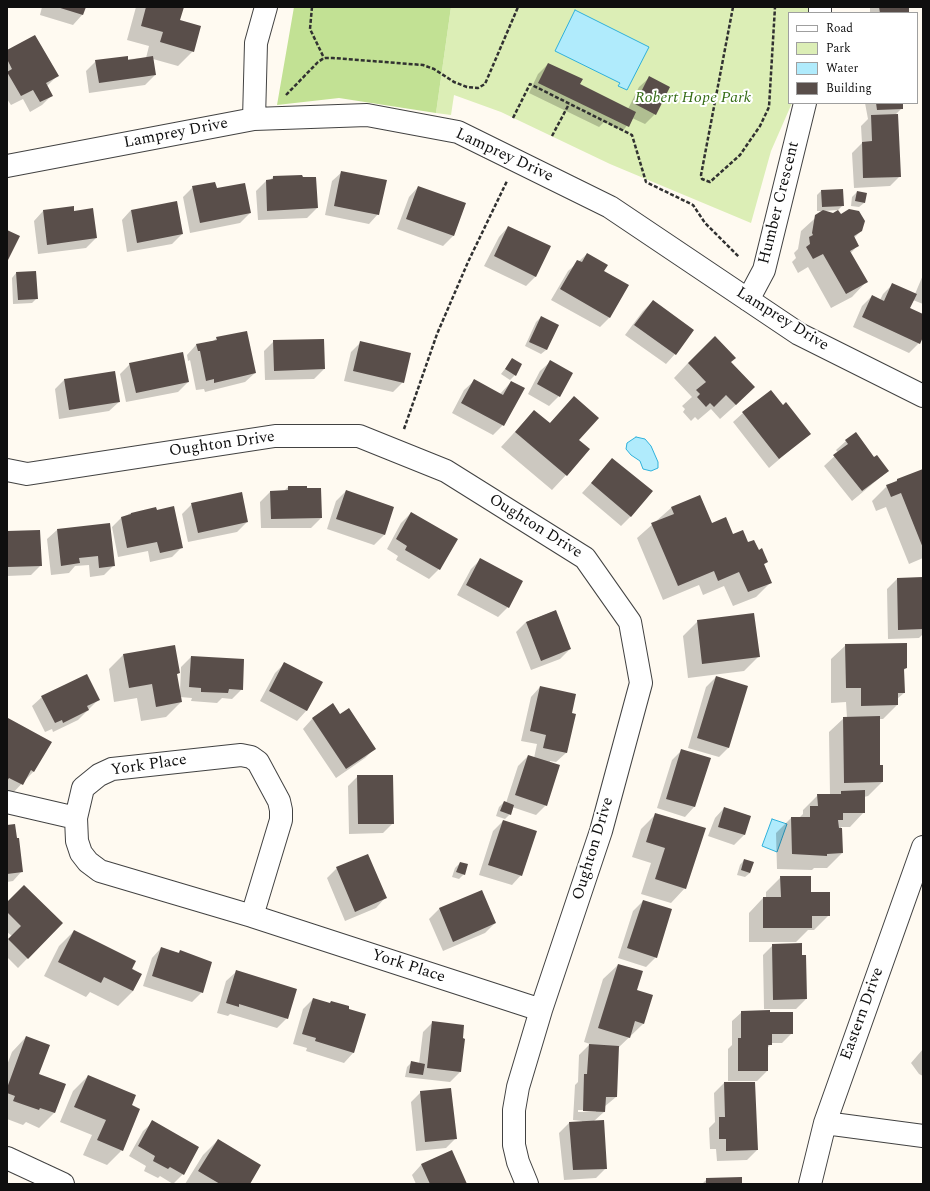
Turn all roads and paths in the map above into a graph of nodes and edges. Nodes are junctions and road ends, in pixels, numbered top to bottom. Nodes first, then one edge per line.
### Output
1 (266, 7) edge
2 (312, 7) edge
3 (518, 7) edge
4 (733, 7) edge
5 (775, 7) edge
6 (324, 58) junction
7 (285, 96) dead end
8 (569, 104) junction
9 (805, 104) edge
10 (513, 118) dead end
11 (254, 119) junction
12 (552, 136) dead end
13 (517, 161) junction
14 (7, 166) edge
15 (739, 257) dead end
16 (748, 300) junction
17 (923, 396) edge
18 (397, 451) junction
19 (7, 470) edge
20 (7, 802) edge
21 (76, 818) junction
22 (923, 847) edge
23 (252, 916) junction
24 (541, 1010) junction
25 (825, 1123) junction
26 (923, 1136) edge
27 (7, 1158) edge
28 (62, 1184) edge
29 (527, 1184) edge
30 (810, 1184) edge

1 - 11 street
2 - 6 path
3 - 6 path
4 - 5 path
6 - 7 path
8 - 10 path
8 - 12 path
8 - 15 path
9 - 16 street, Humber Crescent
11 - 13 street, Lamprey Drive
11 - 14 street, Lamprey Drive
13 - 16 street, Lamprey Drive
13 - 18 path
16 - 17 street, Lamprey Drive
18 - 19 street, Oughton Drive
18 - 24 street, Oughton Drive
20 - 21 street
21 - 23 street, York Place
21 - 23 street, York Place
22 - 25 street, Eastern Drive
23 - 24 street, York Place
24 - 29 street, Oughton Drive
25 - 26 street
25 - 30 street, Eastern Drive
27 - 28 street

